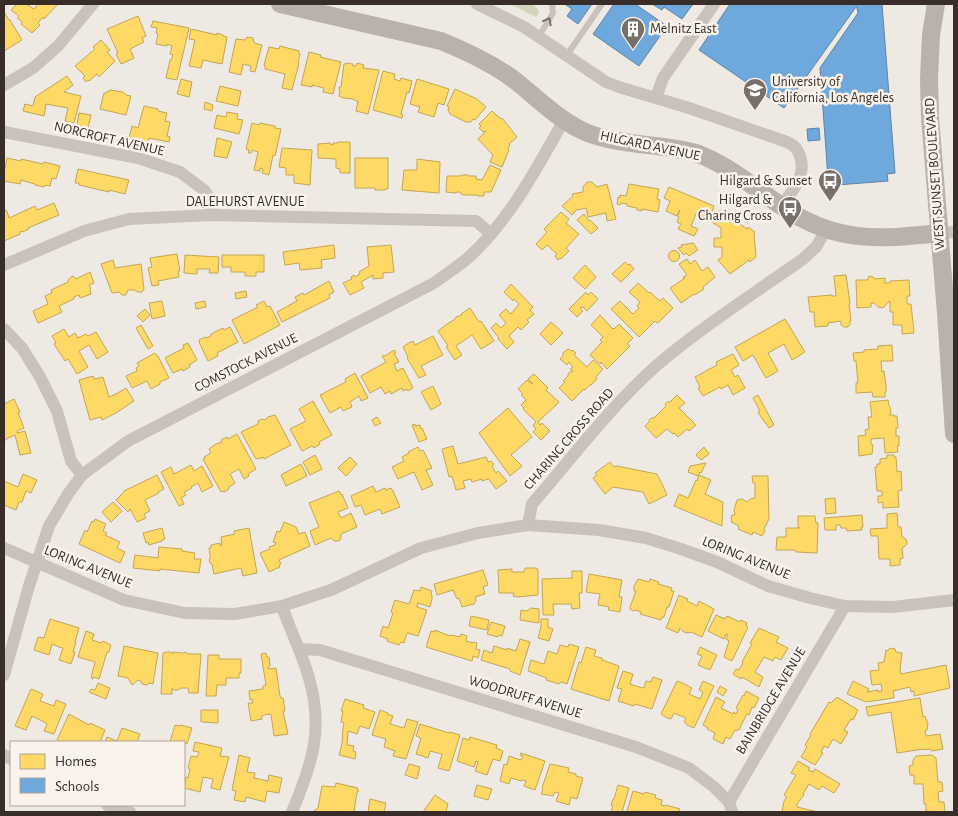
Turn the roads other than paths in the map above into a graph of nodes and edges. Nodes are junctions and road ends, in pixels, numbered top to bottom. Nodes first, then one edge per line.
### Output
1 (93, 4) edge
2 (280, 4) edge
3 (478, 4) edge
4 (552, 4) edge
5 (602, 4) edge
6 (714, 4) edge
7 (936, 4) edge
8 (539, 36) junction
9 (567, 55) junction
10 (4, 85) edge
11 (656, 98) junction
12 (564, 120) junction
13 (4, 132) edge
14 (781, 206) junction
15 (212, 215) junction
16 (826, 230) junction
17 (947, 233) edge
18 (491, 234) junction
19 (4, 265) edge
20 (4, 329) edge
21 (954, 434) edge
22 (82, 475) junction
23 (528, 525) junction
24 (4, 548) edge
25 (36, 562) junction
26 (954, 600) edge
27 (282, 606) junction
28 (845, 606) junction
29 (299, 649) junction
30 (4, 675) edge
31 (110, 806) edge
32 (731, 807) edge
33 (130, 812) edge
34 (292, 812) edge

1 - 10 street
2 - 12 street, HILGARD AVENUE
3 - 8 street
8 -> 4 lane
5 - 9 lane
6 - 11 street
7 - 17 street, WEST SUNSET BOULEVARD
8 - 9 street
9 - 11 street
11 - 14 street
12 - 14 street, HILGARD AVENUE
12 - 18 street, COMSTOCK AVENUE
13 - 15 street, NORCROFT AVENUE
14 - 16 street, HILGARD AVENUE
15 - 18 street, DALEHURST AVENUE
15 - 19 street, DALEHURST AVENUE
16 - 17 street, HILGARD AVENUE
16 - 23 street, CHARING CROSS ROAD
17 - 21 street, WEST SUNSET BOULEVARD
18 - 22 street, COMSTOCK AVENUE
20 - 22 street
22 - 25 street, COMSTOCK AVENUE
23 - 27 street
23 - 28 street, LORING AVENUE
24 - 25 street, LORING AVENUE
25 - 27 street, LORING AVENUE
25 - 30 street, COMSTOCK AVENUE
26 - 28 street, LORING AVENUE
27 - 29 street
28 - 32 street, BAINBRIDGE AVENUE
29 - 32 street, WOODRUFF AVENUE
29 - 34 street
31 - 33 street

